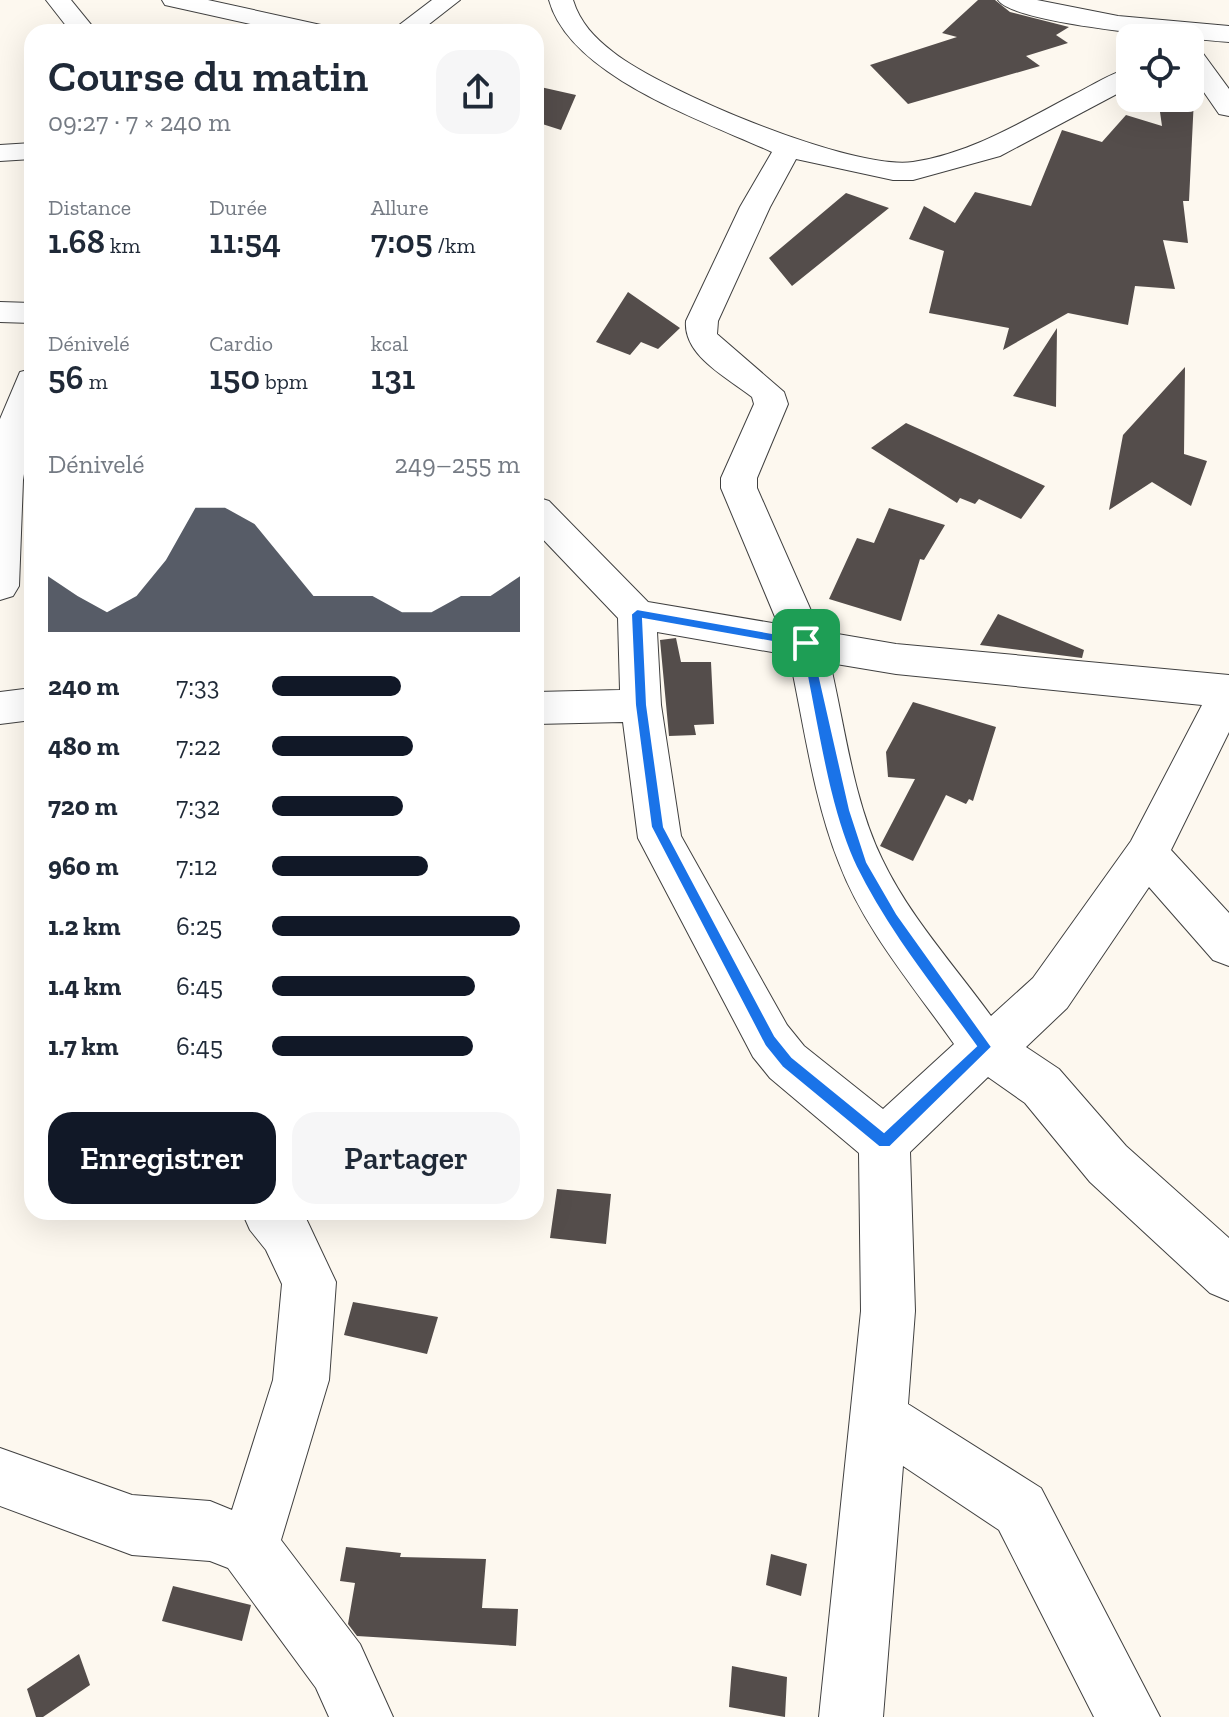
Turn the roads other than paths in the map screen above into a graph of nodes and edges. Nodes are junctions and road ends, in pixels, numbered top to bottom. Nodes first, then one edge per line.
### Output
1 (58, 0) edge
2 (174, 0) edge
3 (275, 0) edge
4 (448, 0) edge
5 (561, 0) edge
6 (1010, 0) edge
7 (1162, 0) edge
8 (78, 24) edge
9 (286, 24) edge
10 (306, 24) edge
11 (414, 24) edge
12 (1174, 24) edge
13 (1116, 28) edge
14 (1229, 34) edge
15 (1204, 41) edge
16 (1204, 73) edge
17 (1116, 83) edge
18 (1229, 108) edge
19 (788, 149) junction
20 (24, 151) edge
21 (0, 152) edge
22 (0, 312) edge
23 (24, 313) edge
24 (24, 394) edge
25 (544, 518) edge
26 (0, 586) edge
27 (637, 614) junction
28 (806, 643) junction
29 (1228, 692) edge
30 (24, 705) edge
31 (641, 705) junction
32 (0, 708) edge
33 (544, 708) edge
34 (1147, 854) junction
35 (1229, 945) edge
36 (985, 1047) junction
37 (884, 1142) junction
38 (275, 1220) edge
39 (1229, 1274) edge
40 (880, 1419) junction
41 (0, 1477) edge
42 (249, 1547) junction
43 (361, 1717) edge
44 (851, 1717) edge
45 (1128, 1717) edge

1 - 8 street
2 - 9 street
3 - 10 street
4 - 11 street
5 - 19 street
6 - 13 street
7 - 12 street
14 - 15 street
16 - 18 street
17 - 19 street
19 - 28 street
20 - 21 street
22 - 23 street
24 - 26 street
25 - 27 street
27 - 28 street
27 - 31 street
28 - 29 street
28 - 36 street
29 - 34 street
30 - 32 street
31 - 33 street
31 - 37 street
34 - 35 street
34 - 36 street
36 - 37 street
36 - 39 street
37 - 40 street
38 - 42 street
40 - 44 street
40 - 45 street
41 - 42 street
42 - 43 street

